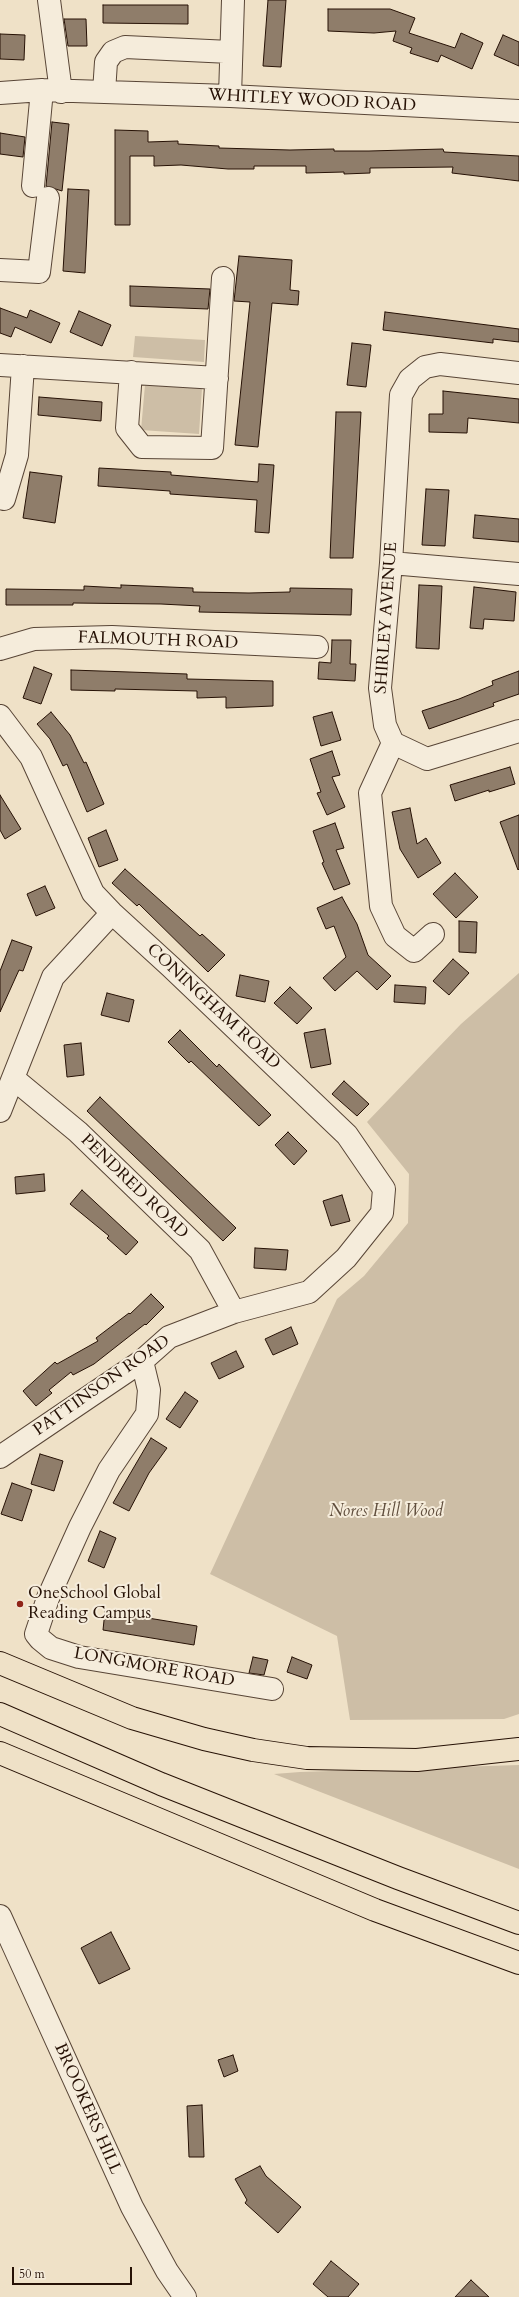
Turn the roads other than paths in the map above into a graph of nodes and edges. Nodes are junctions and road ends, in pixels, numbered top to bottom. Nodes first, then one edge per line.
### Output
1 (49, 0) edge
2 (233, 0) edge
3 (230, 52) junction
4 (51, 91) junction
5 (104, 92) junction
6 (0, 93) edge
7 (230, 96) junction
8 (519, 111) edge
9 (0, 270) edge
10 (224, 278) dead end
11 (0, 365) edge
12 (23, 366) junction
13 (131, 372) junction
14 (519, 373) edge
15 (217, 378) junction
16 (4, 499) dead end
17 (391, 563) junction
18 (519, 574) edge
19 (316, 648) dead end
20 (0, 649) edge
21 (0, 716) edge
22 (519, 732) edge
23 (393, 743) junction
24 (112, 913) junction
25 (433, 934) dead end
26 (14, 1079) junction
27 (0, 1111) edge
28 (320, 1281) joint
29 (234, 1312) junction
30 (142, 1361) junction
31 (0, 1457) edge
32 (0, 1663) edge
33 (272, 1689) dead end
34 (0, 1714) edge
35 (519, 1749) edge
36 (0, 1753) edge
37 (0, 1916) edge
38 (519, 1923) edge
39 (519, 1963) edge
40 (185, 2297) edge

1 - 4 street
2 - 3 street
3 - 5 street
3 - 7 street
4 - 5 street, WHITLEY WOOD ROAD
4 - 6 street, WHITLEY WOOD ROAD
4 - 9 street
5 - 7 street, WHITLEY WOOD ROAD
7 - 8 street, WHITLEY WOOD ROAD
10 - 15 street
11 - 12 street
12 - 13 street
12 - 16 street
13 - 15 street
13 - 15 street
14 - 17 street, SHIRLEY AVENUE
17 - 18 street
17 - 23 street, SHIRLEY AVENUE
19 - 20 street, FALMOUTH ROAD
21 - 24 street, CONINGHAM ROAD
22 - 23 street
23 - 25 street
24 - 26 street
24 - 28 street, CONINGHAM ROAD
26 - 27 street
26 - 29 street, PENDRED ROAD
28 - 29 street, PATTINSON ROAD
29 - 30 street, PATTINSON ROAD
30 - 31 street, PATTINSON ROAD
30 - 33 street, LONGMORE ROAD
32 - 35 main road
34 - 38 main road
36 - 39 main road
37 - 40 street, BROOKERS HILL

